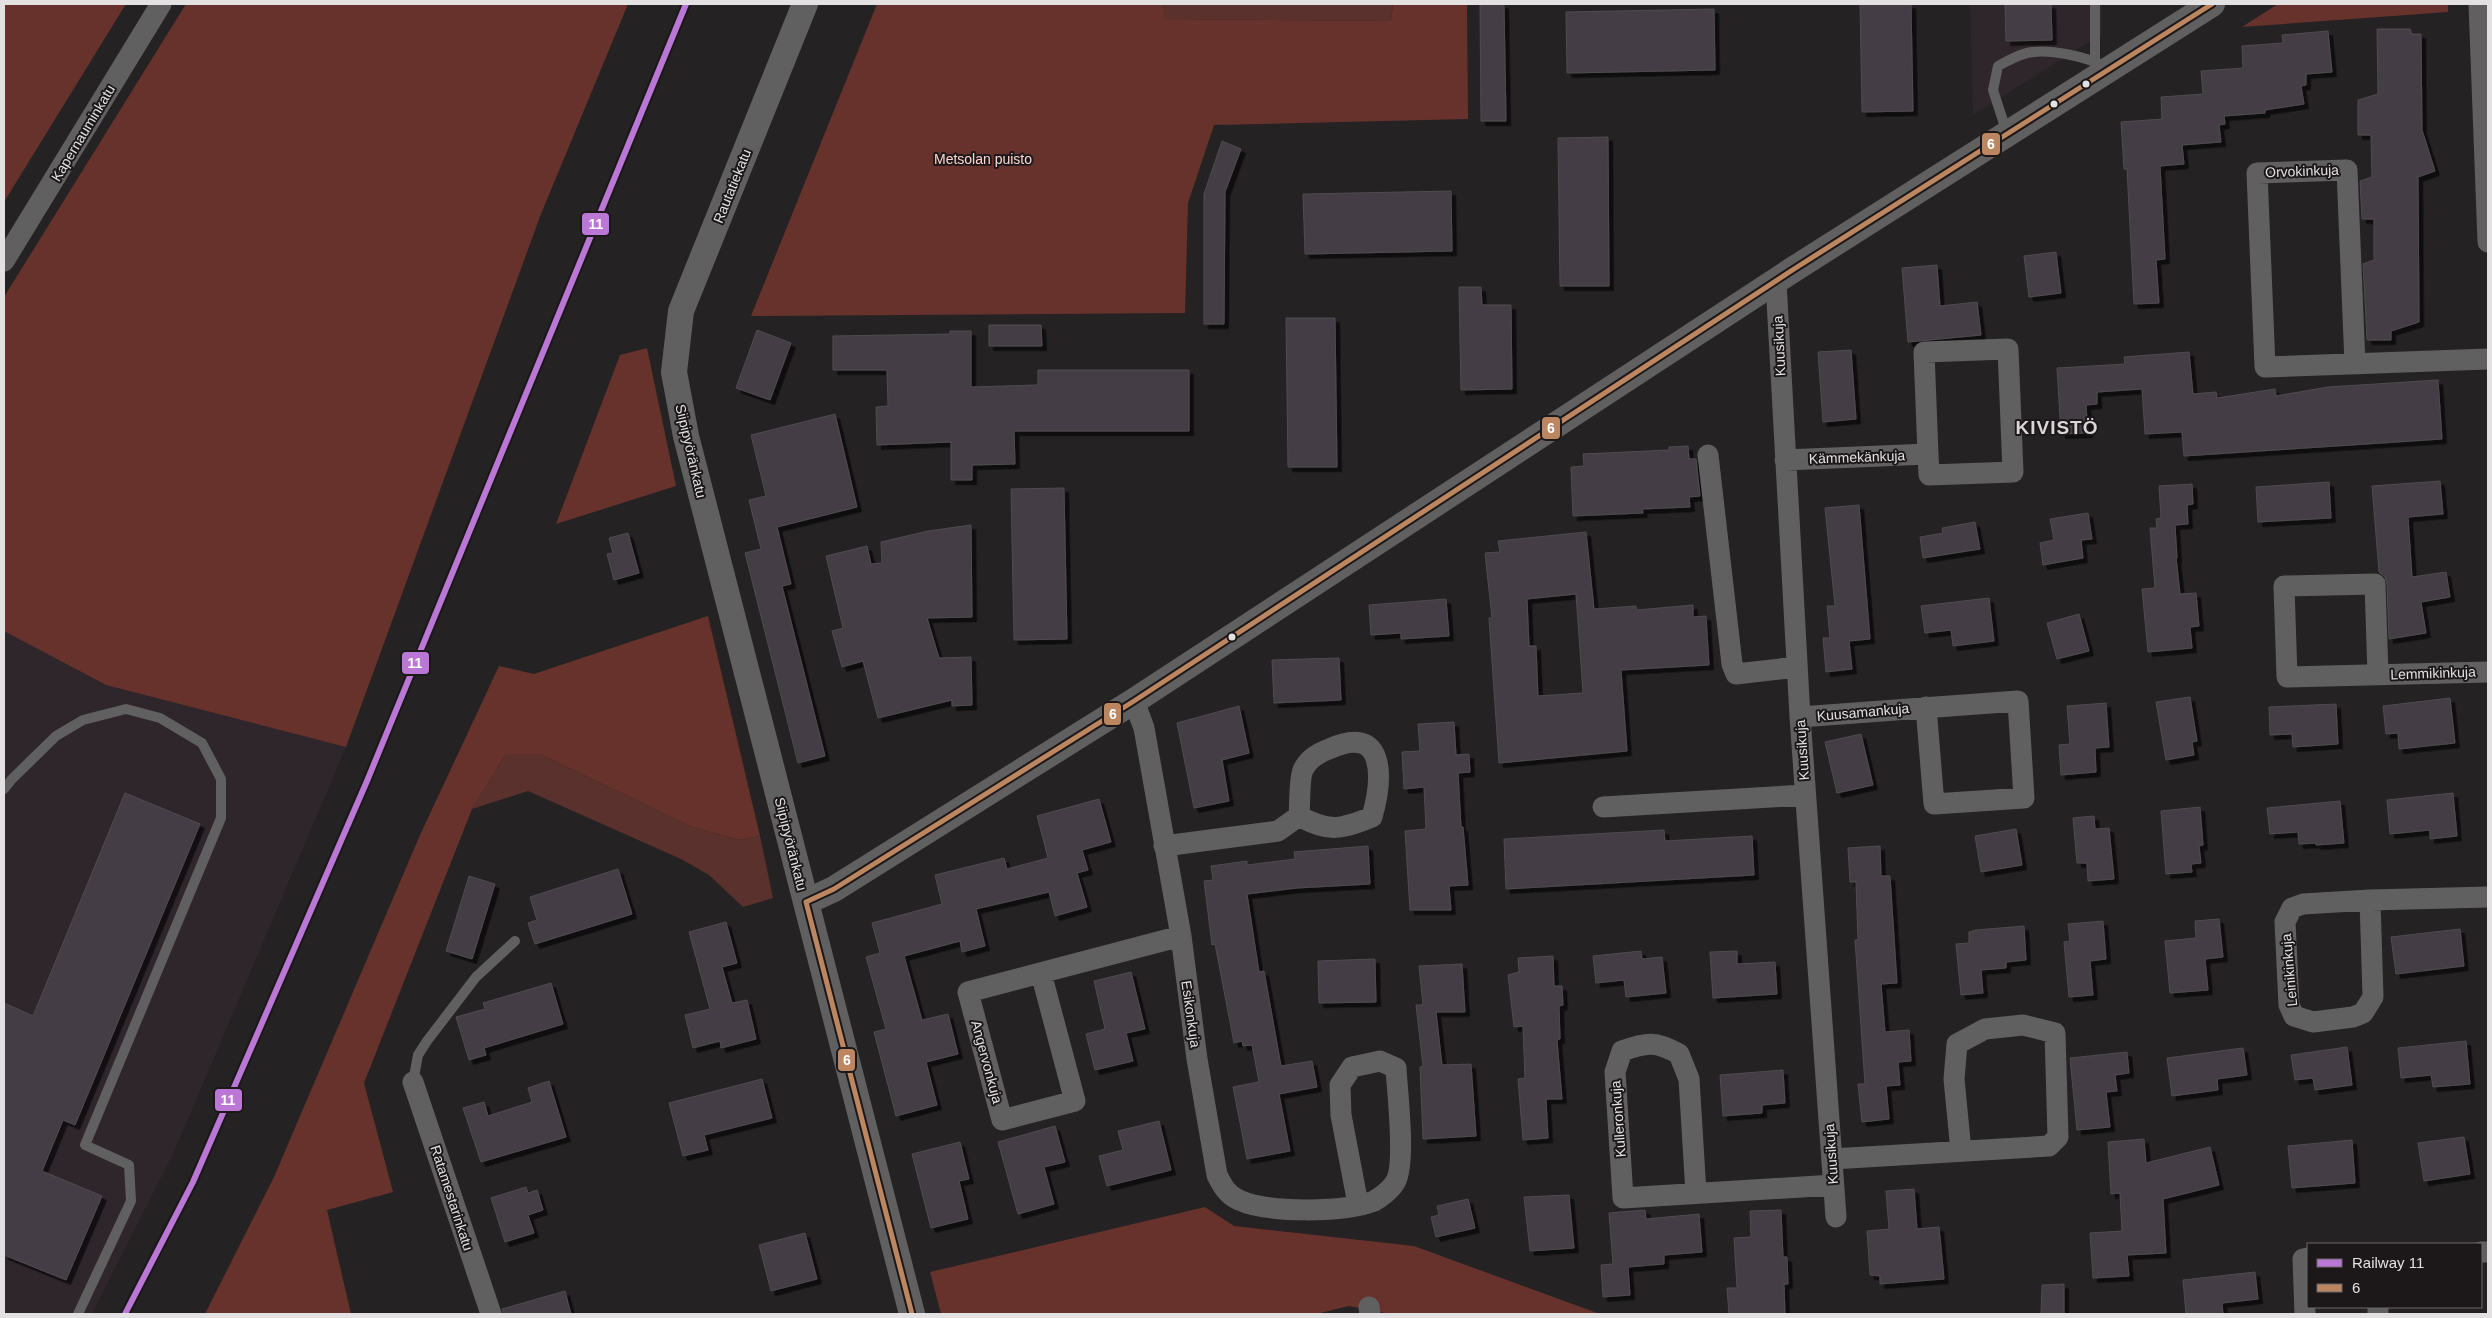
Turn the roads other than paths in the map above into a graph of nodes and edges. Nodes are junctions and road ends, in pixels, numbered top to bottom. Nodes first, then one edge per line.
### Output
1 (161, 4) edge
2 (805, 4) edge
3 (2095, 4) edge
4 (2212, 4) edge
5 (2479, 4) edge
6 (2485, 52) edge
7 (2102, 64) junction
8 (2007, 133) junction
9 (2488, 242) edge
10 (4, 261) edge
11 (1776, 282) junction
12 (2488, 359) edge
13 (2355, 364) junction
14 (674, 372) joint
15 (1928, 454) junction
16 (1708, 455) dead end
17 (1785, 460) junction
18 (1797, 666) junction
19 (2488, 672) edge
20 (2378, 675) junction
21 (1134, 702) junction
22 (1926, 707) junction
23 (1800, 717) junction
24 (4, 790) edge
25 (1805, 795) junction
26 (1603, 808) dead end
27 (1300, 816) junction
28 (1164, 846) junction
29 (2488, 897) edge
30 (2370, 900) junction
31 (806, 902) junction
32 (1181, 936) junction
33 (515, 941) dead end
34 (1041, 973) junction
35 (413, 1082) joint
36 (1961, 1151) junction
37 (1832, 1159) junction
38 (1833, 1185) junction
39 (1696, 1193) junction
40 (1358, 1204) junction
41 (1836, 1218) dead end
42 (2307, 1258) edge
43 (78, 1314) edge
44 (491, 1314) edge
45 (912, 1314) edge
46 (2305, 1314) edge

1 - 10 street, Kapernauminkatu
2 - 14 street, Rautatiekatu
3 - 7 lane
4 - 7 street
5 - 6 street
6 - 9 street
7 - 8 street
7 - 8 lane
8 - 11 street
11 - 17 street, Kuusikuja
11 - 21 street
12 - 13 street, Orvokinkuja
13 - 13 street, Orvokinkuja
14 - 31 street, Siipipyöränkatu
15 - 15 street
15 - 17 street, Kämmekänkuja
16 - 18 street
17 - 18 street, Kuusikuja
18 - 23 street, Kuusikuja
19 - 20 street, Lemmikinkuja
20 - 20 street, Lemmikinkuja
21 - 28 street, Esikonkuja
21 - 31 street
22 - 22 street, Kuusamankuja
22 - 23 street, Kuusamankuja
23 - 25 street, Kuusikuja
24 - 43 lane
25 - 26 street
25 - 37 street, Kuusikuja
27 - 27 street
27 - 28 street
28 - 32 street, Esikonkuja
29 - 30 street, Leinikinkuja
30 - 30 street, Leinikinkuja
31 - 45 street, Siipipyöränkatu
32 - 34 street, Angervonkuja
32 - 40 street, Esikonkuja
33 - 35 lane
34 - 34 street, Angervonkuja
35 - 44 street, Ratamestarinkatu
36 - 36 street
36 - 37 street
37 - 38 street, Kuusikuja
38 - 39 street, Kulleronkuja
38 - 41 street, Kuusikuja
39 - 39 street, Kulleronkuja
40 - 40 street, Esikonkuja
42 - 46 street

